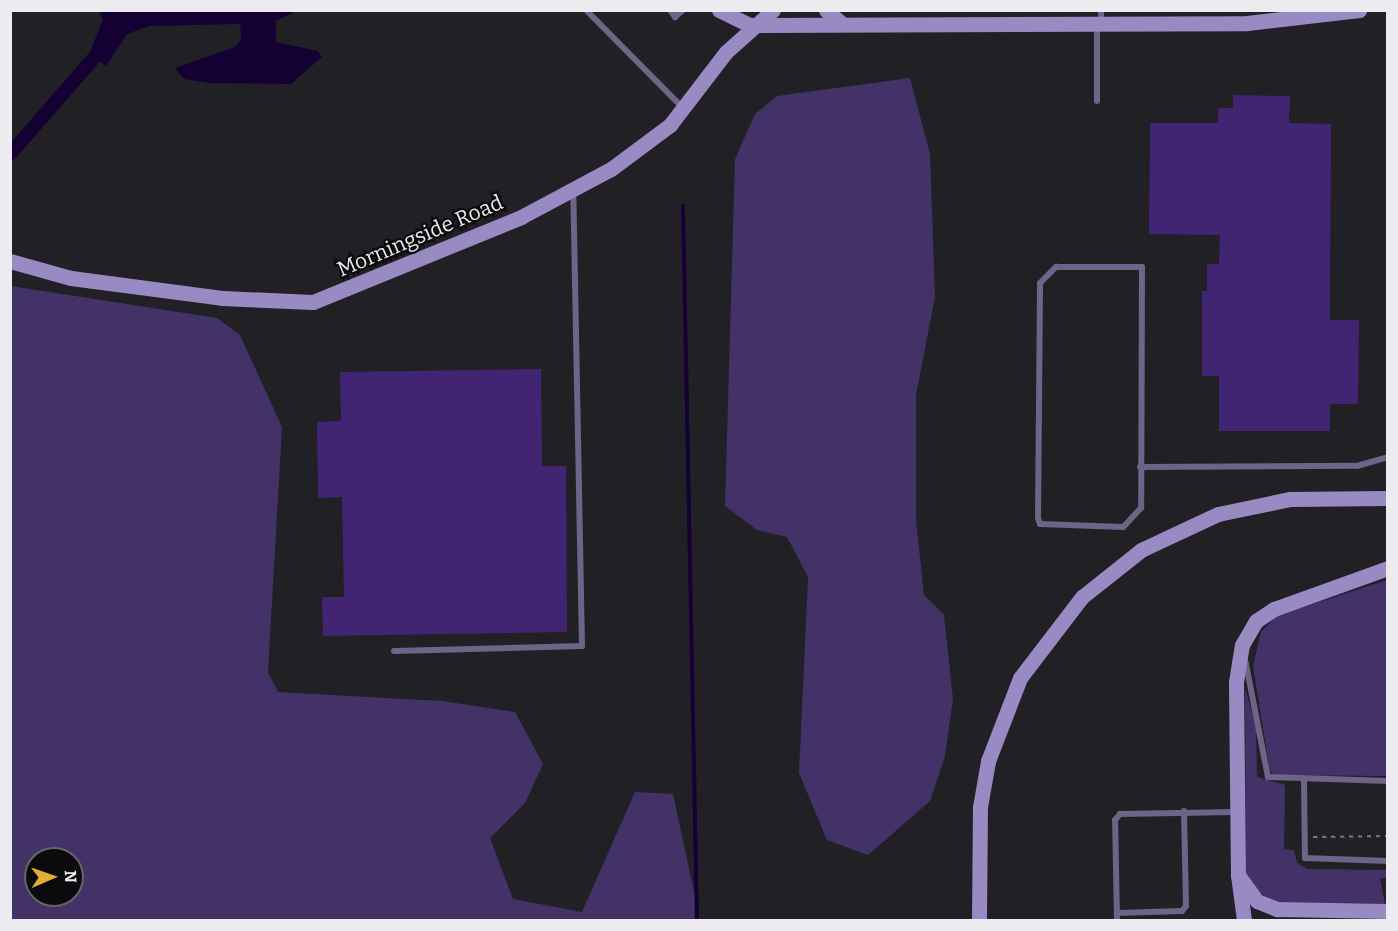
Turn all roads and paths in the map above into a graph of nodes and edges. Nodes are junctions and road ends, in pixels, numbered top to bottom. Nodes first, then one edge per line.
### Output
1 (586, 10) edge
2 (670, 10) edge
3 (683, 10) edge
4 (719, 10) edge
5 (773, 10) edge
6 (826, 10) edge
7 (1359, 10) edge
8 (1100, 19) edge
9 (756, 24) junction
10 (842, 24) junction
11 (1097, 101) dead end
12 (683, 108) junction
13 (573, 190) junction
14 (10, 261) edge
15 (1388, 457) edge
16 (1140, 467) junction
17 (1388, 498) edge
18 (1388, 568) edge
19 (1380, 575) edge
20 (1242, 645) junction
21 (394, 651) dead end
22 (1304, 780) junction
23 (1388, 781) edge
24 (1184, 811) junction
25 (1237, 812) junction
26 (1387, 836) edge
27 (1313, 837) dead end
28 (1388, 856) edge
29 (1388, 861) edge
30 (1238, 875) junction
31 (1388, 911) edge
32 (1116, 913) junction
33 (979, 921) edge
34 (1117, 921) edge
35 (1244, 921) edge

1 - 12 lane
2 - 3 lane
4 - 9 street
5 - 9 street, Morningside Road
6 - 10 street
7 - 8 street
8 - 10 street
8 - 11 lane
9 - 10 street
9 - 12 street, Morningside Road
12 - 13 street, Morningside Road
13 - 14 street, Morningside Road
13 - 21 lane
15 - 16 lane
16 - 16 lane
17 - 33 street
18 - 19 street
19 - 20 street
20 - 22 lane
20 - 25 street
22 - 23 lane
22 - 29 lane
24 - 25 lane
24 - 32 lane
24 - 32 lane
25 - 30 street
26 - 27 path
26 - 28 path
30 - 31 street
30 - 35 street
32 - 34 lane

